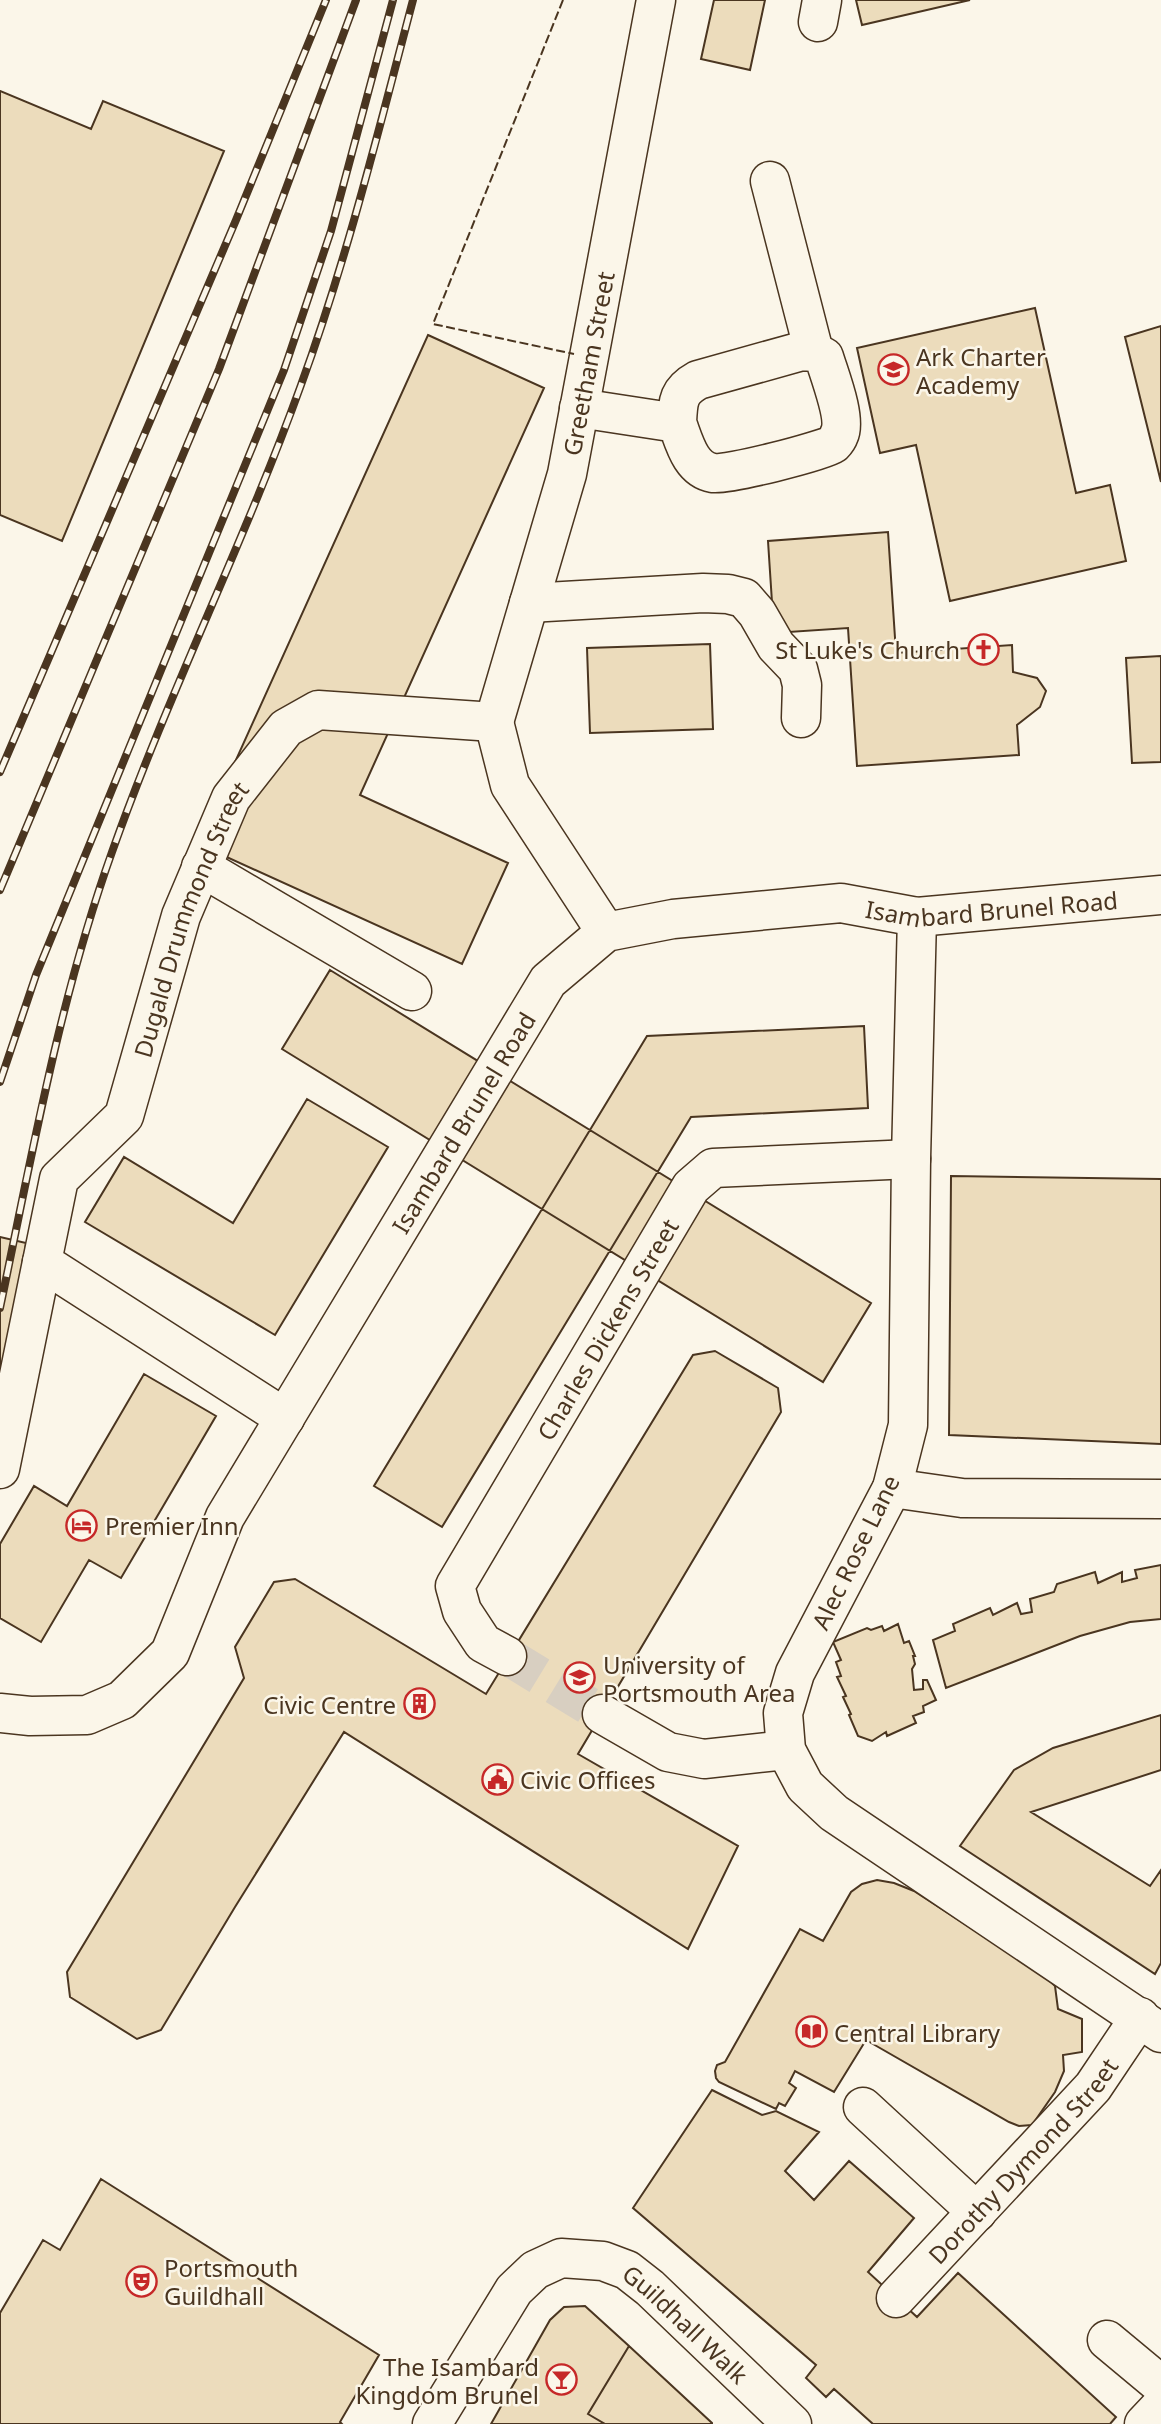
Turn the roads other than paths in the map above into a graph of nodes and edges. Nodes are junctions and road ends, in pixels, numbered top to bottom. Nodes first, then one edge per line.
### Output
1 (656, 0) edge
2 (771, 181) dead end
3 (814, 352) junction
4 (579, 408) junction
5 (677, 423) junction
6 (529, 603) junction
7 (801, 718) dead end
8 (494, 722) junction
9 (201, 867) junction
10 (1161, 895) edge
11 (917, 917) junction
12 (606, 932) junction
13 (412, 992) dead end
14 (911, 1159) junction
15 (42, 1262) junction
16 (285, 1418) junction
17 (0, 1469) edge
18 (892, 1488) junction
19 (1161, 1499) edge
20 (507, 1656) tunnel mouth
21 (0, 1713) edge
22 (602, 1714) tunnel mouth
23 (786, 1750) junction
24 (1150, 2025) edge
25 (863, 2107) dead end
26 (976, 2212) junction
27 (896, 2298) dead end
28 (1107, 2340) dead end
29 (1161, 2385) edge
30 (1161, 2406) edge
31 (432, 2424) edge
32 (792, 2424) edge
33 (1144, 2424) edge

1 - 4 street, Greetham Street
2 - 3 street
3 - 5 street
3 - 5 street
4 - 5 street
4 - 6 street, Greetham Street
6 - 7 street
6 - 8 street, Greetham Street
8 - 9 street, Dugald Drummond Street
8 - 12 street
9 - 13 street
9 - 15 street, Dugald Drummond Street
10 - 11 street, Isambard Brunel Road
11 - 12 street, Isambard Brunel Road
11 - 14 street, Alec Rose Lane
12 - 16 street, Isambard Brunel Road
14 - 18 street, Alec Rose Lane
14 - 20 street, Charles Dickens Street
15 - 16 street
15 - 17 street, Dugald Drummond Street
16 - 21 street, Isambard Brunel Road
18 - 19 street
18 - 23 street, Alec Rose Lane
22 - 23 street
23 - 24 street, Alec Rose Lane
24 - 26 street, Dorothy Dymond Street
25 - 26 street
26 - 27 street, Dorothy Dymond Street
28 - 29 street
30 - 33 street
31 - 32 street, Guildhall Walk

